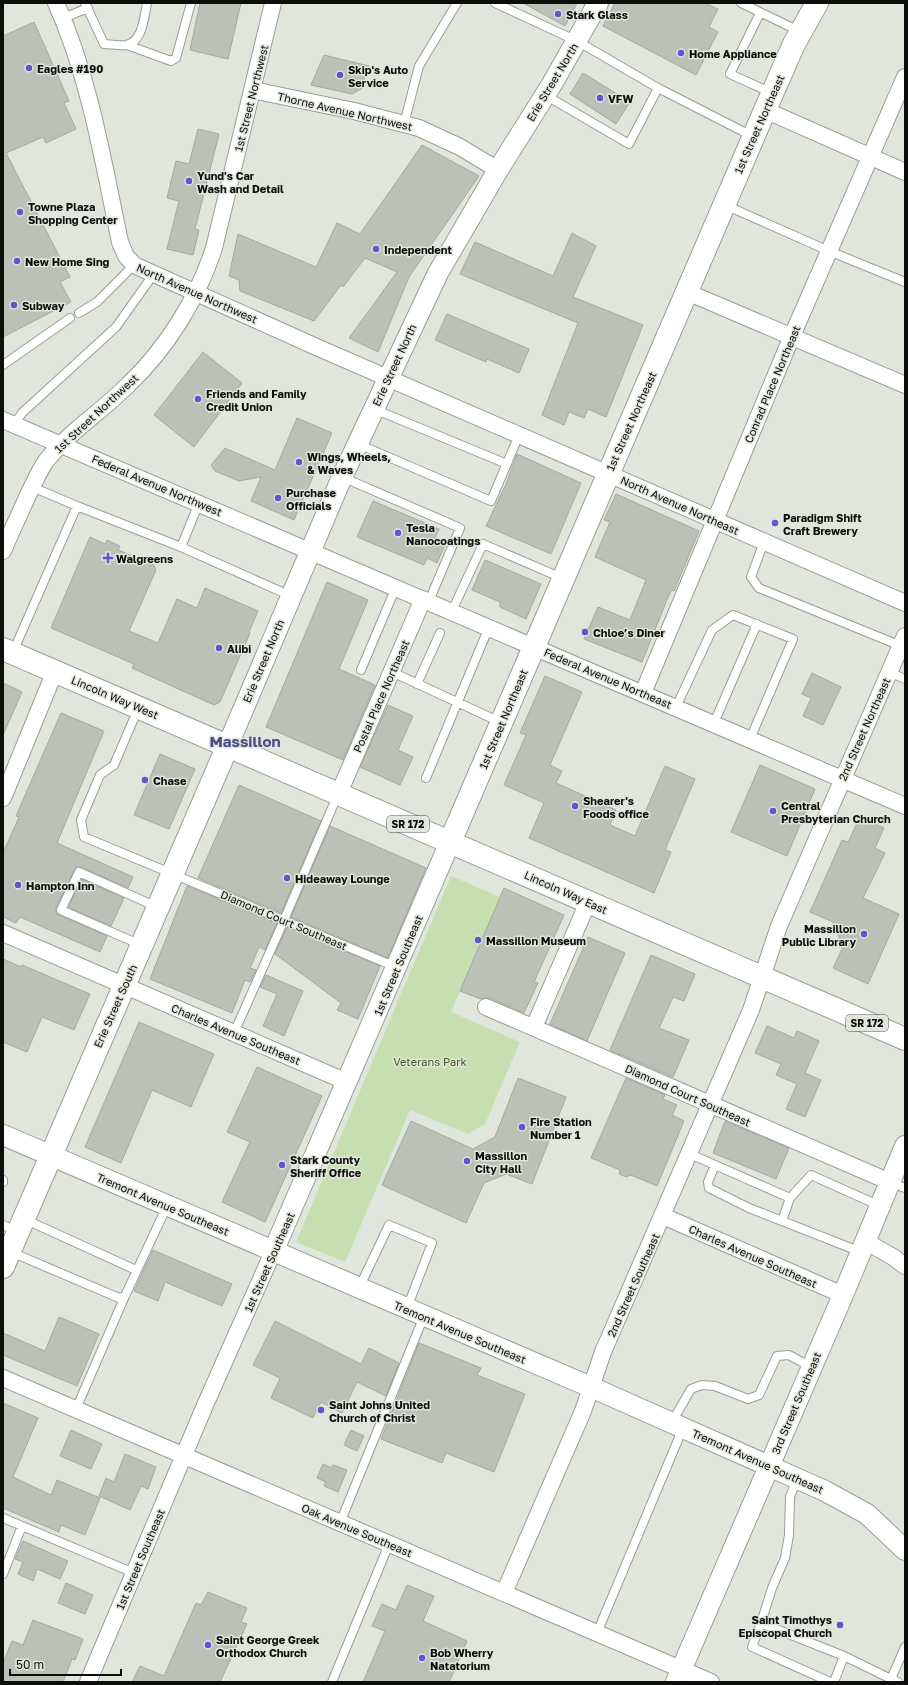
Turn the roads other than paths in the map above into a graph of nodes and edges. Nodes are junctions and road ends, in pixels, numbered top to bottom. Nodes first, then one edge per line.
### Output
1 (56, 3) edge
2 (147, 3) edge
3 (191, 3) edge
4 (273, 3) edge
5 (458, 3) edge
6 (495, 3) edge
7 (598, 3) edge
8 (740, 3) edge
9 (817, 3) edge
10 (86, 5) edge
11 (760, 13) junction
12 (63, 18) junction
13 (801, 32) junction
14 (577, 41) junction
15 (127, 45) junction
16 (905, 77) edge
17 (658, 88) junction
18 (253, 90) junction
19 (545, 95) junction
20 (769, 102) junction
21 (404, 124) junction
22 (753, 137) junction
23 (871, 157) junction
24 (498, 170) junction
25 (905, 172) edge
26 (725, 204) junction
27 (829, 251) junction
28 (134, 265) junction
29 (153, 274) junction
30 (905, 282) edge
31 (196, 292) junction
32 (687, 292) junction
33 (79, 313) dead end
34 (70, 318) dead end
35 (792, 336) junction
36 (3, 365) edge
37 (389, 378) junction
38 (905, 385) edge
39 (374, 408) junction
40 (9, 422) edge
41 (519, 435) junction
42 (358, 444) junction
43 (60, 445) junction
44 (506, 464) junction
45 (608, 474) junction
46 (342, 477) junction
47 (32, 487) junction
48 (199, 503) junction
49 (78, 506) junction
50 (715, 520) junction
51 (764, 542) junction
52 (181, 547) junction
53 (311, 550) junction
54 (3, 551) edge
55 (563, 579) junction
56 (396, 587) junction
57 (291, 596) junction
58 (426, 600) junction
59 (905, 603) edge
60 (452, 611) junction
61 (757, 624) junction
62 (489, 627) junction
63 (440, 634) dead end
64 (903, 641) edge
65 (534, 646) junction
66 (8, 651) edge
67 (361, 670) dead end
68 (56, 671) junction
69 (392, 672) junction
70 (889, 672) junction
71 (905, 679) edge
72 (417, 684) junction
73 (643, 692) junction
74 (458, 702) junction
75 (139, 707) junction
76 (676, 707) junction
77 (501, 722) junction
78 (714, 723) junction
79 (750, 739) junction
80 (228, 746) junction
81 (426, 778) dead end
82 (842, 779) junction
83 (339, 794) junction
84 (3, 798) edge
85 (905, 806) edge
86 (450, 842) junction
87 (172, 873) junction
88 (588, 902) junction
89 (158, 908) junction
90 (284, 920) junction
91 (3, 934) edge
92 (142, 946) junction
93 (396, 968) junction
94 (762, 978) junction
95 (124, 987) junction
96 (486, 1007) dead end
97 (534, 1027) junction
98 (234, 1033) junction
99 (905, 1040) edge
100 (347, 1082) junction
101 (711, 1104) junction
102 (3, 1135) edge
103 (905, 1146) edge
104 (690, 1154) junction
105 (51, 1156) junction
106 (715, 1165) junction
107 (897, 1185) edge
108 (790, 1198) junction
109 (167, 1206) junction
110 (880, 1206) junction
111 (663, 1216) junction
112 (782, 1221) junction
113 (15, 1225) edge
114 (863, 1247) junction
115 (273, 1252) junction
116 (6, 1259) edge
117 (905, 1266) edge
118 (136, 1270) junction
119 (359, 1288) junction
120 (843, 1295) junction
121 (125, 1296) junction
122 (415, 1313) junction
123 (812, 1367) junction
124 (3, 1378) edge
125 (591, 1388) junction
126 (76, 1409) junction
127 (677, 1425) junction
128 (184, 1455) junction
129 (769, 1466) junction
130 (797, 1478) junction
131 (3, 1518) edge
132 (340, 1523) junction
133 (22, 1526) junction
134 (389, 1544) junction
135 (905, 1550) edge
136 (134, 1573) junction
137 (3, 1574) edge
138 (504, 1593) junction
139 (761, 1623) junction
140 (596, 1633) junction
141 (905, 1647) edge
142 (844, 1656) junction
143 (679, 1676) edge
144 (894, 1680) edge
145 (88, 1682) edge
146 (332, 1682) edge
147 (711, 1682) edge
148 (830, 1682) edge
149 (834, 1682) edge

1 - 12 street, North Avenue Northwest
2 - 15 lane
3 - 15 lane
4 - 18 street, 1st Street Northwest
5 - 21 lane
6 - 14 lane
7 - 14 street, Erie Street North
8 - 11 lane
9 - 13 main road, 1st Street Northeast
10 - 12 lane
10 - 15 lane
11 - 13 lane
11 - 20 lane
12 - 28 street, North Avenue Northwest
13 - 20 main road, 1st Street Northeast
14 - 17 lane
14 - 19 street, Erie Street North
16 - 23 street, Conrad Place Northeast
17 - 19 lane
17 - 22 lane
18 - 21 street, Thorne Avenue Northwest
18 - 31 street, 1st Street Northwest
19 - 24 street, Erie Street North
20 - 22 main road, 1st Street Northeast
20 - 23 street
21 - 24 street, Thorne Avenue Northwest
22 - 26 main road, 1st Street Northeast
23 - 25 street
23 - 27 street, Conrad Place Northeast
24 - 37 street, Erie Street North
26 - 27 lane
26 - 32 main road, 1st Street Northeast
27 - 30 lane
27 - 35 street, Conrad Place Northeast
28 - 29 street, North Avenue Northwest
28 - 33 lane
29 - 31 street, North Avenue Northwest
29 - 40 lane
31 - 37 street, North Avenue Northwest
31 - 43 street, 1st Street Northwest
32 - 35 street
32 - 45 main road, 1st Street Northeast
34 - 36 lane
35 - 38 street
35 - 50 street, Conrad Place Northeast
37 - 39 street, Erie Street North
37 - 41 street, North Avenue Northeast
39 - 42 street, Erie Street North
39 - 44 lane
40 - 43 street, Federal Avenue Northwest
41 - 44 lane
41 - 45 street, North Avenue Northeast
42 - 44 lane
42 - 46 street, Erie Street North
43 - 47 street, 1st Street Northwest
43 - 48 street, Federal Avenue Northwest
45 - 50 street, North Avenue Northeast
45 - 55 main road, 1st Street Northeast
46 - 53 street, Erie Street North
46 - 58 lane
47 - 49 lane
47 - 54 street, 1st Street Northwest
48 - 52 lane
48 - 53 street, Federal Avenue Northwest
49 - 52 lane
49 - 66 lane
50 - 51 street, North Avenue Northeast
50 - 73 street, Conrad Place Northeast
51 - 59 street, North Avenue Northeast
51 - 64 lane
52 - 57 lane
53 - 56 street, Federal Avenue Northeast
53 - 57 street, Erie Street North
55 - 60 lane
55 - 65 main road, 1st Street Northeast
56 - 58 street, Federal Avenue Northeast
56 - 67 lane
57 - 80 street, Erie Street North
58 - 60 street, Federal Avenue Northeast
58 - 69 street, Postal Place Northeast
60 - 62 street, Federal Avenue Northeast
61 - 76 lane
61 - 78 lane
61 - 79 lane
62 - 65 street, Federal Avenue Northeast
62 - 74 lane
63 - 72 lane
64 - 70 street, 2nd Street Northeast
65 - 73 street, Federal Avenue Northeast
65 - 77 main road, 1st Street Northeast
66 - 68 main road, Lincoln Way West / SR 172
68 - 75 main road, Lincoln Way West / SR 172
68 - 84 street
69 - 72 lane
69 - 83 street, Postal Place Northeast
70 - 71 lane
70 - 82 street, 2nd Street Northeast
72 - 74 lane
73 - 76 street, Federal Avenue Northeast
74 - 77 lane
74 - 81 lane
75 - 80 main road, Lincoln Way West / SR 172
75 - 87 lane, Diamond Court Southeast
76 - 78 street, Federal Avenue Northeast
77 - 86 main road, 1st Street Northeast
78 - 79 street, Federal Avenue Northeast
79 - 82 street, Federal Avenue Northeast
80 - 83 main road, Lincoln Way East / SR 172
80 - 87 main road, Erie Street South
82 - 85 street, Federal Avenue Northeast
82 - 94 street, 2nd Street Northeast
83 - 86 main road, Lincoln Way East / SR 172
83 - 90 lane
86 - 88 main road, Lincoln Way East / SR 172
86 - 93 street, 1st Street Southeast
87 - 89 main road, Erie Street South
87 - 90 lane, Diamond Court Southeast
88 - 94 main road, Lincoln Way East / SR 172
88 - 97 street
89 - 92 main road, Erie Street South
89 - 92 lane
90 - 93 lane, Diamond Court Southeast
90 - 98 lane
91 - 95 street, Charles Avenue Southeast
92 - 95 main road, Erie Street South
93 - 100 street, 1st Street Southeast
94 - 99 main road, Lincoln Way East / SR 172
94 - 101 street, 2nd Street Southeast
95 - 98 street, Charles Avenue Southeast
95 - 105 main road, Erie Street South
96 - 97 street, Diamond Court Southeast
97 - 101 street, Diamond Court Southeast
98 - 100 street, Charles Avenue Southeast
100 - 115 street, 1st Street Southeast
101 - 104 street, 2nd Street Southeast
101 - 107 street, Diamond Court Southeast
102 - 105 street, Tremont Avenue Southeast
103 - 107 street, 3rd Street Southeast
104 - 106 lane
104 - 111 street, 2nd Street Southeast
105 - 109 street, Tremont Avenue Southeast
105 - 113 main road, Erie Street South
106 - 108 lane
106 - 112 lane
107 - 110 street, 3rd Street Southeast
108 - 110 lane
108 - 112 lane
109 - 115 street, Tremont Avenue Southeast
109 - 118 lane
110 - 114 street, 3rd Street Southeast
111 - 120 street, Charles Avenue Southeast
111 - 125 street, 2nd Street Southeast
112 - 114 lane
113 - 116 main road, Erie Street South
113 - 118 lane
114 - 117 street
114 - 120 street, 3rd Street Southeast
115 - 119 street, Tremont Avenue Southeast
115 - 128 street, 1st Street Southeast
116 - 121 lane
118 - 121 lane
119 - 122 street, Tremont Avenue Southeast
119 - 122 lane
120 - 123 street, 3rd Street Southeast
121 - 126 lane
122 - 125 street, Tremont Avenue Southeast
122 - 132 lane
123 - 127 lane
123 - 129 street, 3rd Street Southeast
124 - 126 street, Oak Avenue Southeast
125 - 127 street, Tremont Avenue Southeast
125 - 138 street, 2nd Street Southeast
126 - 128 street, Oak Avenue Southeast
127 - 129 street, Tremont Avenue Southeast
127 - 140 lane
128 - 132 street, Oak Avenue Southeast
128 - 136 street, 1st Street Southeast
129 - 130 street, Tremont Avenue Southeast
129 - 143 street, 3rd Street Southeast
130 - 135 street, Tremont Avenue Southeast
130 - 139 lane
131 - 133 lane
132 - 134 street, Oak Avenue Southeast
133 - 136 lane
133 - 137 lane
134 - 138 street, Oak Avenue Southeast
134 - 146 lane
136 - 145 street, 1st Street Southeast
138 - 140 street, Oak Avenue Southeast
139 - 142 lane
139 - 148 lane
140 - 143 street, Oak Avenue Southeast
141 - 144 lane
142 - 144 lane
142 - 149 lane
143 - 147 street, Oak Avenue Southeast

